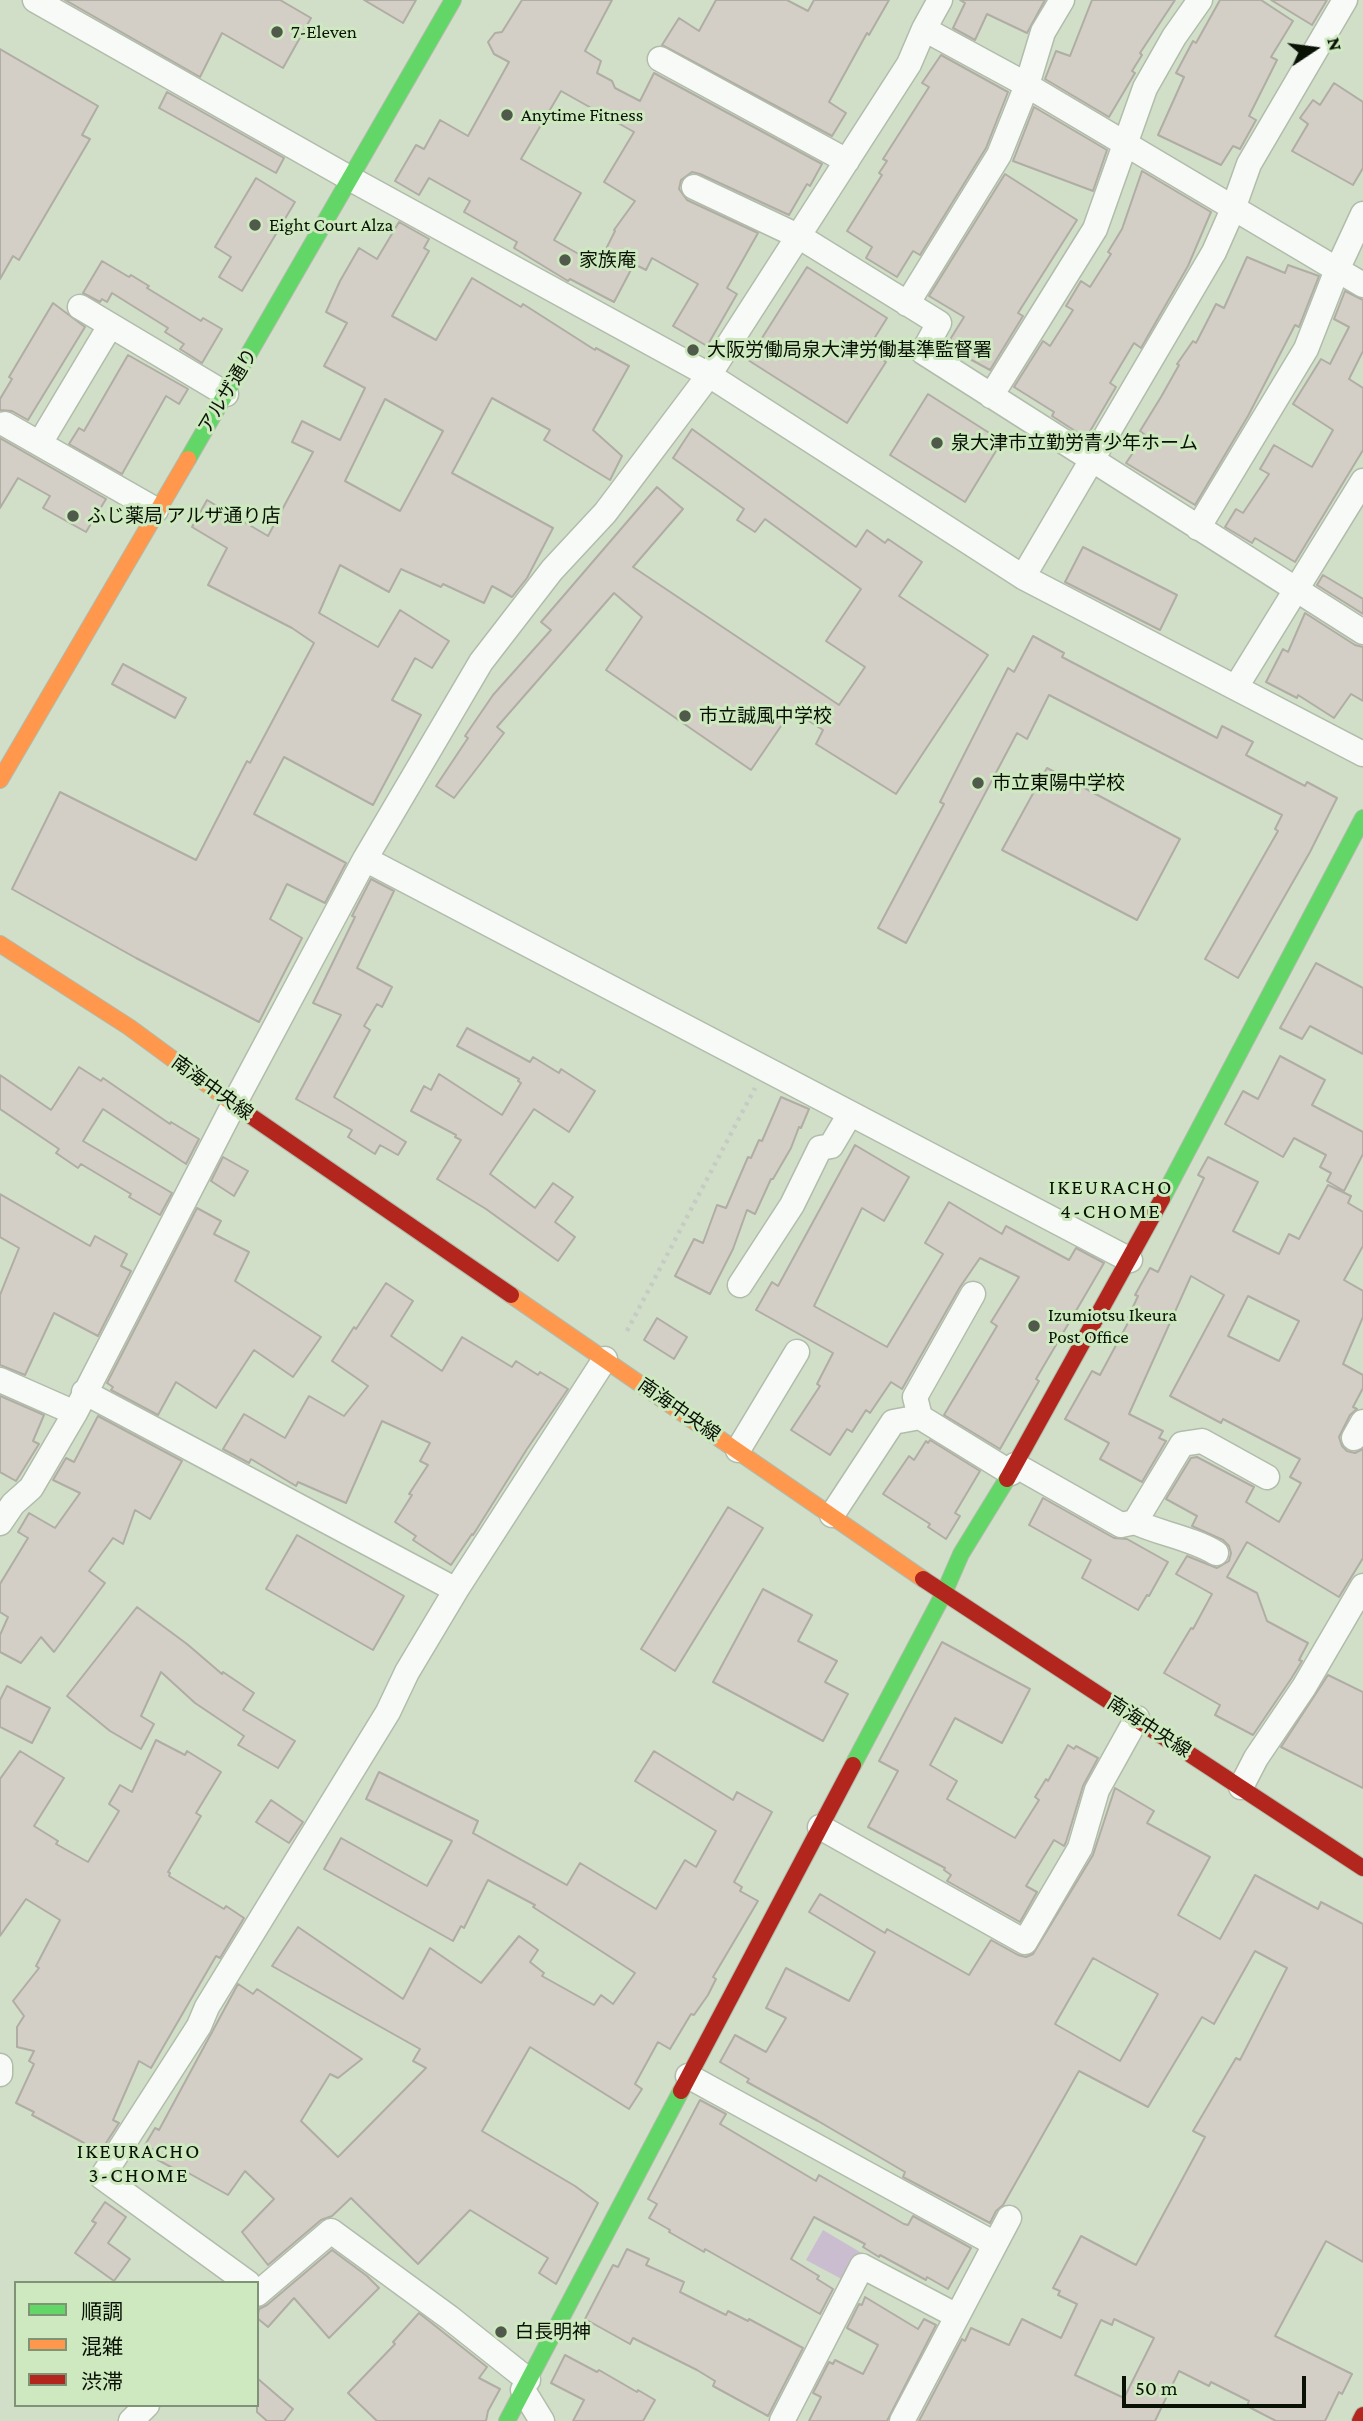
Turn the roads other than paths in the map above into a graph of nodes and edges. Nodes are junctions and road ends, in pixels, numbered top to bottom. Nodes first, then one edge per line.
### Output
1 (36, 0) edge
2 (453, 0) edge
3 (940, 0) edge
4 (1062, 0) edge
5 (1200, 0) edge
6 (1345, 0) edge
7 (924, 29) junction
8 (660, 59) dead end
9 (1027, 85) junction
10 (1125, 144) junction
11 (847, 161) junction
12 (351, 178) junction
13 (694, 187) dead end
14 (1233, 209) junction
15 (1363, 214) edge
16 (800, 237) junction
17 (1337, 270) junction
18 (1363, 285) edge
19 (907, 304) junction
20 (80, 307) dead end
21 (110, 326) junction
22 (709, 375) junction
23 (226, 394) junction
24 (991, 396) junction
25 (5, 424) dead end
26 (40, 443) junction
27 (1092, 461) junction
28 (1363, 481) edge
29 (156, 510) junction
30 (1198, 528) junction
31 (1023, 577) junction
32 (1296, 590) junction
33 (1363, 632) edge
34 (1236, 687) junction
35 (1363, 754) edge
36 (0, 780) edge
37 (1363, 818) edge
38 (365, 859) junction
39 (0, 944) edge
40 (234, 1104) junction
41 (850, 1114) junction
42 (1129, 1260) junction
43 (740, 1285) dead end
44 (973, 1294) dead end
45 (797, 1352) dead end
46 (605, 1359) junction
47 (0, 1380) edge
48 (80, 1403) junction
49 (920, 1417) junction
50 (738, 1450) junction
51 (1013, 1469) junction
52 (1267, 1477) dead end
53 (832, 1515) junction
54 (1135, 1522) junction
55 (0, 1523) edge
56 (1216, 1553) dead end
57 (1363, 1586) edge
58 (456, 1590) junction
59 (944, 1593) junction
60 (1137, 1718) junction
61 (1241, 1787) junction
62 (820, 1827) junction
63 (1363, 1868) edge
64 (0, 2066) edge
65 (0, 2074) edge
66 (688, 2077) junction
67 (1009, 2218) dead end
68 (996, 2244) junction
69 (245, 2281) edge
70 (259, 2292) edge
71 (957, 2316) junction
72 (526, 2385) junction
73 (145, 2407) edge
74 (1363, 2415) edge
75 (131, 2421) edge
76 (507, 2421) edge
77 (542, 2421) edge
78 (782, 2421) edge
79 (902, 2421) edge
80 (1360, 2421) edge

1 - 12 street
2 - 12 street, アルザ通り
3 - 7 street
4 - 9 street
5 - 10 street
6 - 14 street
7 - 9 street
7 - 11 street
8 - 11 street
9 - 10 street
9 - 19 street
10 - 14 street
10 - 24 street
11 - 16 street
12 - 22 street
12 - 23 street, アルザ通り
13 - 16 street
14 - 17 street
14 - 27 street
15 - 17 street
16 - 19 street
16 - 22 street
17 - 18 street
17 - 30 street
19 - 24 street
20 - 21 street
21 - 23 street
21 - 26 street
22 - 31 street
22 - 38 street
23 - 29 street, アルザ通り
24 - 27 street
25 - 26 street
26 - 29 street
27 - 30 street
27 - 31 street
28 - 32 street
29 - 36 street, アルザ通り
30 - 32 street
31 - 34 street
32 - 33 street
32 - 34 street
34 - 35 street
37 - 42 street
38 - 40 street
38 - 41 street
39 - 40 street, 南海中央線
40 - 46 street, 南海中央線
40 - 48 street
41 - 42 street
41 - 43 street
42 - 51 street
44 - 49 street
45 - 50 street
46 - 50 street, 南海中央線
46 - 58 street
47 - 48 street
48 - 55 street
48 - 58 street
49 - 51 street
49 - 53 street
50 - 53 street, 南海中央線
51 - 54 street
51 - 59 street
52 - 54 street
53 - 59 street, 南海中央線
54 - 56 street
57 - 61 street
58 - 69 street
59 - 60 street, 南海中央線
59 - 62 street
60 - 61 street, 南海中央線
60 - 62 street
61 - 63 street, 南海中央線
62 - 66 street
64 - 65 street
66 - 68 street
66 - 72 street
67 - 68 street
68 - 71 street
70 - 72 street
71 - 78 street
71 - 79 street
72 - 76 street
72 - 77 street
73 - 75 street
74 - 80 street

